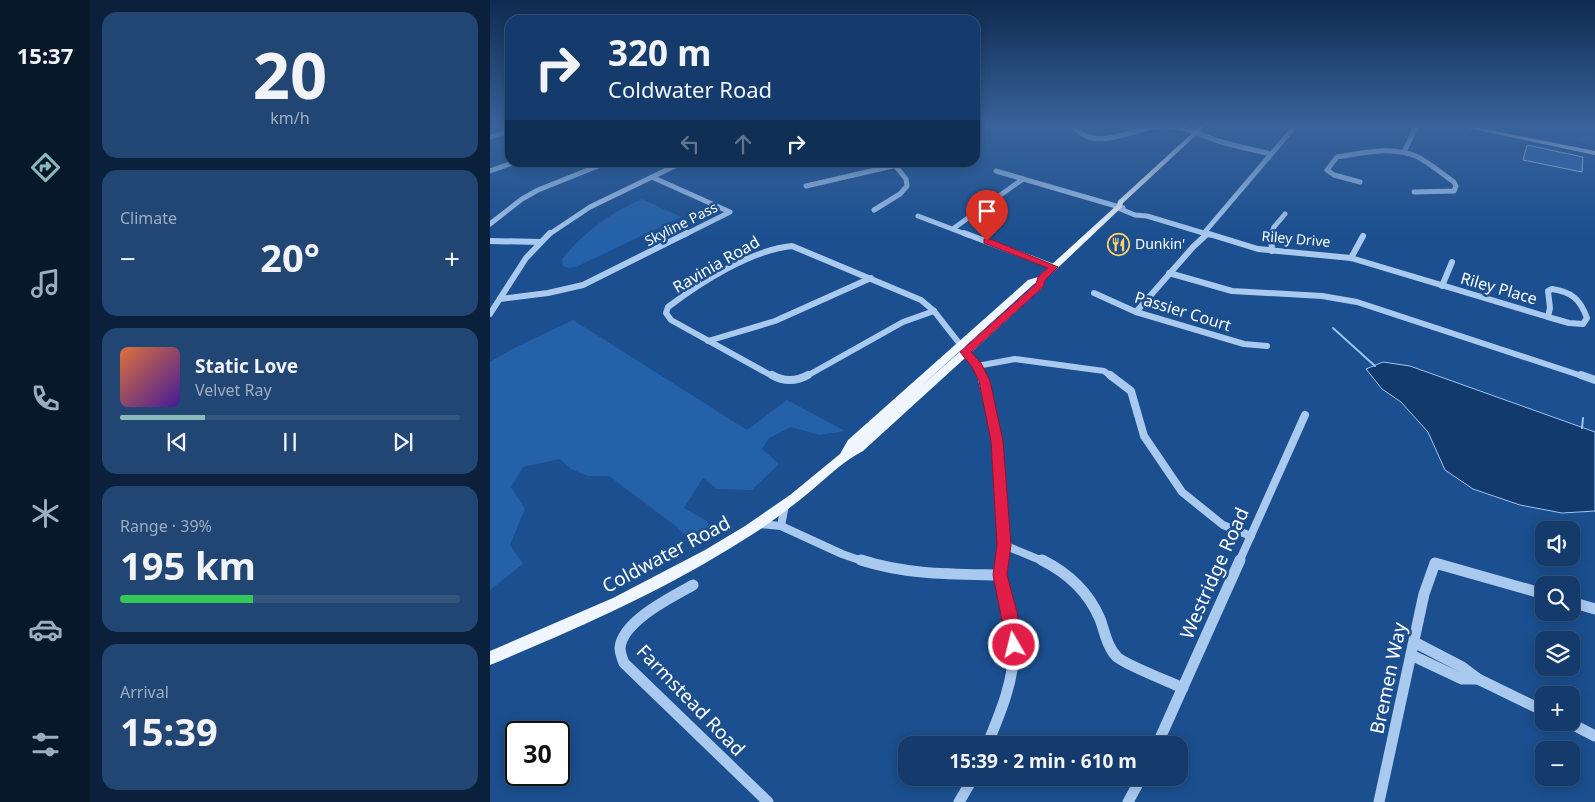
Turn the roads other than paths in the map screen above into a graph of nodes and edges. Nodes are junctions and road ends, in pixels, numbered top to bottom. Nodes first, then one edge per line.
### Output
1 (1166, 162) edge
2 (1264, 162) edge
3 (1333, 162) edge
4 (1426, 162) edge
5 (505, 166) edge
6 (596, 167) edge
7 (674, 167) edge
8 (883, 167) edge
9 (897, 167) edge
10 (996, 171) dead end
11 (490, 172) edge
12 (654, 178) junction
13 (1023, 179) junction
14 (1360, 182) dead end
15 (806, 186) dead end
16 (1414, 192) dead end
17 (1119, 207) junction
18 (874, 210) dead end
19 (1285, 214) dead end
20 (918, 216) dead end
21 (490, 224) edge
22 (954, 228) junction
23 (1204, 233) junction
24 (1363, 236) dead end
25 (490, 240) edge
26 (540, 242) junction
27 (1272, 251) junction
28 (1351, 258) junction
29 (1452, 262) dead end
30 (1054, 267) junction
31 (1169, 273) junction
32 (871, 278) junction
33 (1442, 286) junction
34 (1094, 293) dead end
35 (500, 299) junction
36 (934, 311) junction
37 (1136, 312) junction
38 (490, 314) edge
39 (1548, 317) junction
40 (708, 341) junction
41 (1267, 346) dead end
42 (963, 349) junction
43 (977, 366) junction
44 (1595, 380) edge
45 (1305, 415) dead end
46 (784, 505) junction
47 (758, 524) junction
48 (781, 526) junction
49 (1251, 536) junction
50 (1004, 545) junction
51 (1000, 575) junction
52 (693, 585) dead end
53 (1535, 591) edge
54 (1580, 605) edge
55 (1595, 609) edge
56 (1414, 642) junction
57 (1411, 655) junction
58 (490, 658) edge
59 (1478, 679) junction
60 (1182, 688) junction
61 (1535, 707) edge
62 (1580, 728) edge
63 (991, 736) edge
64 (1160, 736) edge
65 (1595, 736) edge
66 (968, 786) edge
67 (1136, 786) edge
68 (768, 802) edge
69 (959, 802) edge
70 (1128, 802) edge
71 (1379, 802) edge

1 - 17 main road, Coldwater Road
2 - 23 street
3 - 14 street
4 - 16 street
5 - 11 street
6 - 21 street
7 - 12 street
8 - 15 street
9 - 18 street
10 - 13 street, Riley Drive
12 - 26 street
12 - 35 street, Skyline Pass
13 - 17 street, Riley Drive
13 - 22 street
17 - 23 street, Riley Drive
17 - 30 main road, Coldwater Road
19 - 27 street
20 - 22 street
22 - 30 street
23 - 27 street, Riley Drive
23 - 31 street
24 - 28 street
25 - 26 street
26 - 35 street
27 - 28 street, Riley Drive
28 - 33 street, Riley Drive
29 - 33 street
30 - 42 main road, Coldwater Road
31 - 37 street
31 - 44 street
32 - 36 street
32 - 40 street
32 - 40 street, Ravinia Road
33 - 39 street, Riley Place
34 - 37 street, Passier Court
35 - 38 street
36 - 40 street
36 - 42 street
37 - 41 street, Passier Court
39 - 39 street, Riley Place
42 - 43 street
42 - 46 main road, Coldwater Road
43 - 49 street
43 - 50 street
45 - 49 street, Westridge Road
46 - 47 main road, Coldwater Road
46 - 48 street
47 - 48 street
47 - 58 main road, Coldwater Road
48 - 51 street
49 - 60 street, Westridge Road
50 - 51 street
50 - 60 street
51 - 63 street
52 - 68 street, Farmstead Road
53 - 56 street, Bremen Way
54 - 55 street
56 - 57 street, Bremen Way
56 - 59 street
57 - 59 street
57 - 71 street, Bremen Way
59 - 61 street
60 - 64 street, Westridge Road
62 - 65 street
66 - 69 street
67 - 70 street

